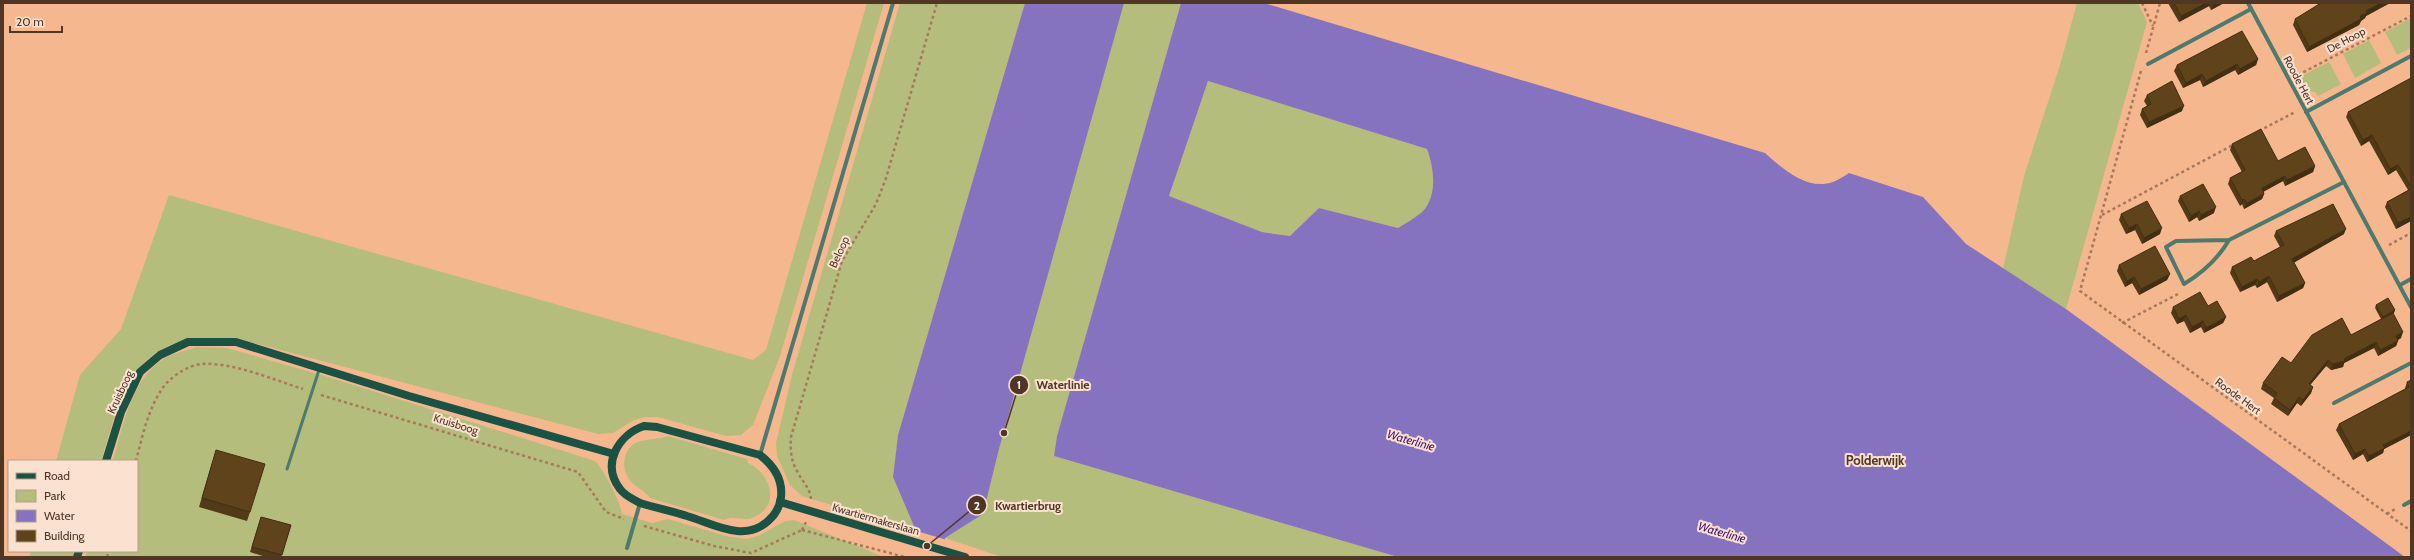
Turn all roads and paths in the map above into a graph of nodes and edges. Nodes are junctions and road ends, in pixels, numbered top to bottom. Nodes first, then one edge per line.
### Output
1 (893, 3) edge
2 (937, 3) edge
3 (2142, 3) edge
4 (2160, 3) edge
5 (2248, 3) edge
6 (2251, 9) junction
7 (2411, 16) edge
8 (2153, 26) junction
9 (2145, 56) dead end
10 (2411, 56) edge
11 (2143, 64) dead end
12 (2148, 64) dead end
13 (2289, 80) junction
14 (2305, 110) junction
15 (2255, 133) edge
16 (2234, 144) edge
17 (2344, 182) junction
18 (2101, 215) junction
19 (2411, 233) edge
20 (2229, 240) junction
21 (2380, 250) junction
22 (2411, 279) edge
23 (2184, 284) junction
24 (2400, 285) junction
25 (2411, 307) edge
26 (2122, 323) junction
27 (2411, 363) edge
28 (320, 368) junction
29 (312, 392) junction
30 (2334, 403) dead end
31 (614, 454) junction
32 (760, 455) junction
33 (106, 460) edge
34 (136, 460) edge
35 (287, 469) dead end
36 (2411, 501) edge
37 (780, 502) junction
38 (640, 503) junction
39 (2404, 505) dead end
40 (810, 512) junction
41 (635, 524) junction
42 (2411, 532) edge
43 (627, 548) dead end
44 (904, 557) edge
45 (965, 557) edge

1 - 32 street, Beloop
2 - 40 path, Beloop
3 - 8 path
4 - 8 path
5 - 6 street, Roode Hert
6 - 12 street
6 - 13 street, Roode Hert
7 - 13 path, De Hoop
8 - 9 path
10 - 14 street
11 - 18 path
13 - 14 street, Roode Hert
14 - 15 path
14 - 17 street, Roode Hert
16 - 18 path
17 - 20 street
17 - 21 street, Roode Hert
18 - 26 path, Roode Hert
19 - 21 path
20 - 23 street
20 - 23 street
21 - 24 street, Roode Hert
22 - 24 street
23 - 26 path
24 - 25 street, Roode Hert
26 - 42 path, Roode Hert
27 - 30 street
28 - 29 lane
28 - 31 main road, Kruisboog
28 - 33 main road, Kruisboog
29 - 34 path, Kruisboog
29 - 35 lane
29 - 41 path, Kruisboog
31 - 32 main road
31 - 38 main road
32 - 37 main road
36 - 39 street
37 - 38 main road
37 - 40 main road, Kwartiermakerslaan
38 - 41 street
40 - 45 main road, Kwartiermakerslaan
41 - 43 street
41 - 44 path, Kruisboog

